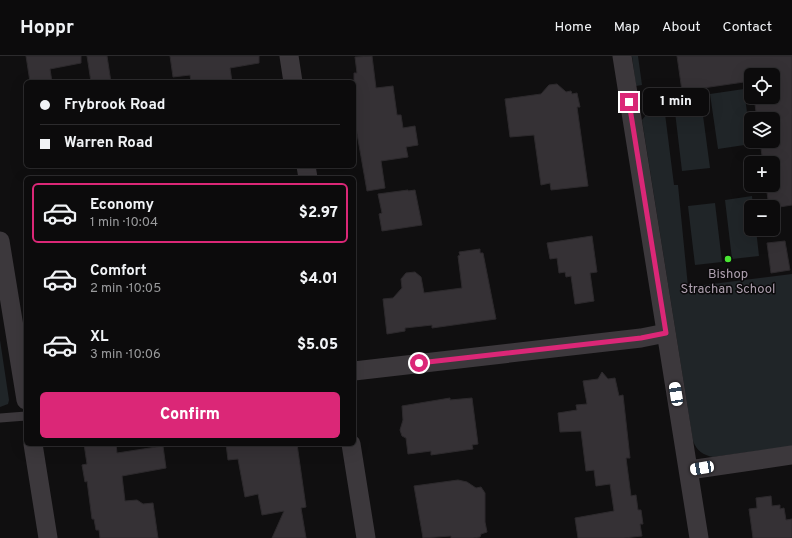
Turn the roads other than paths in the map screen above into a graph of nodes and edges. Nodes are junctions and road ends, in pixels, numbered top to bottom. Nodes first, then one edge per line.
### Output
1 (289, 56) edge
2 (622, 56) edge
3 (293, 80) edge
4 (0, 241) edge
5 (666, 333) junction
6 (356, 371) edge
7 (24, 388) edge
8 (24, 416) edge
9 (0, 418) edge
10 (33, 446) edge
11 (351, 446) edge
12 (792, 456) edge
13 (689, 470) junction
14 (48, 538) edge
15 (366, 538) edge
16 (699, 538) edge

1 - 3 street
2 - 5 street
4 - 7 street
5 - 6 street
5 - 13 street
8 - 9 lane
10 - 14 street
11 - 15 street
12 - 13 street
13 - 16 street

